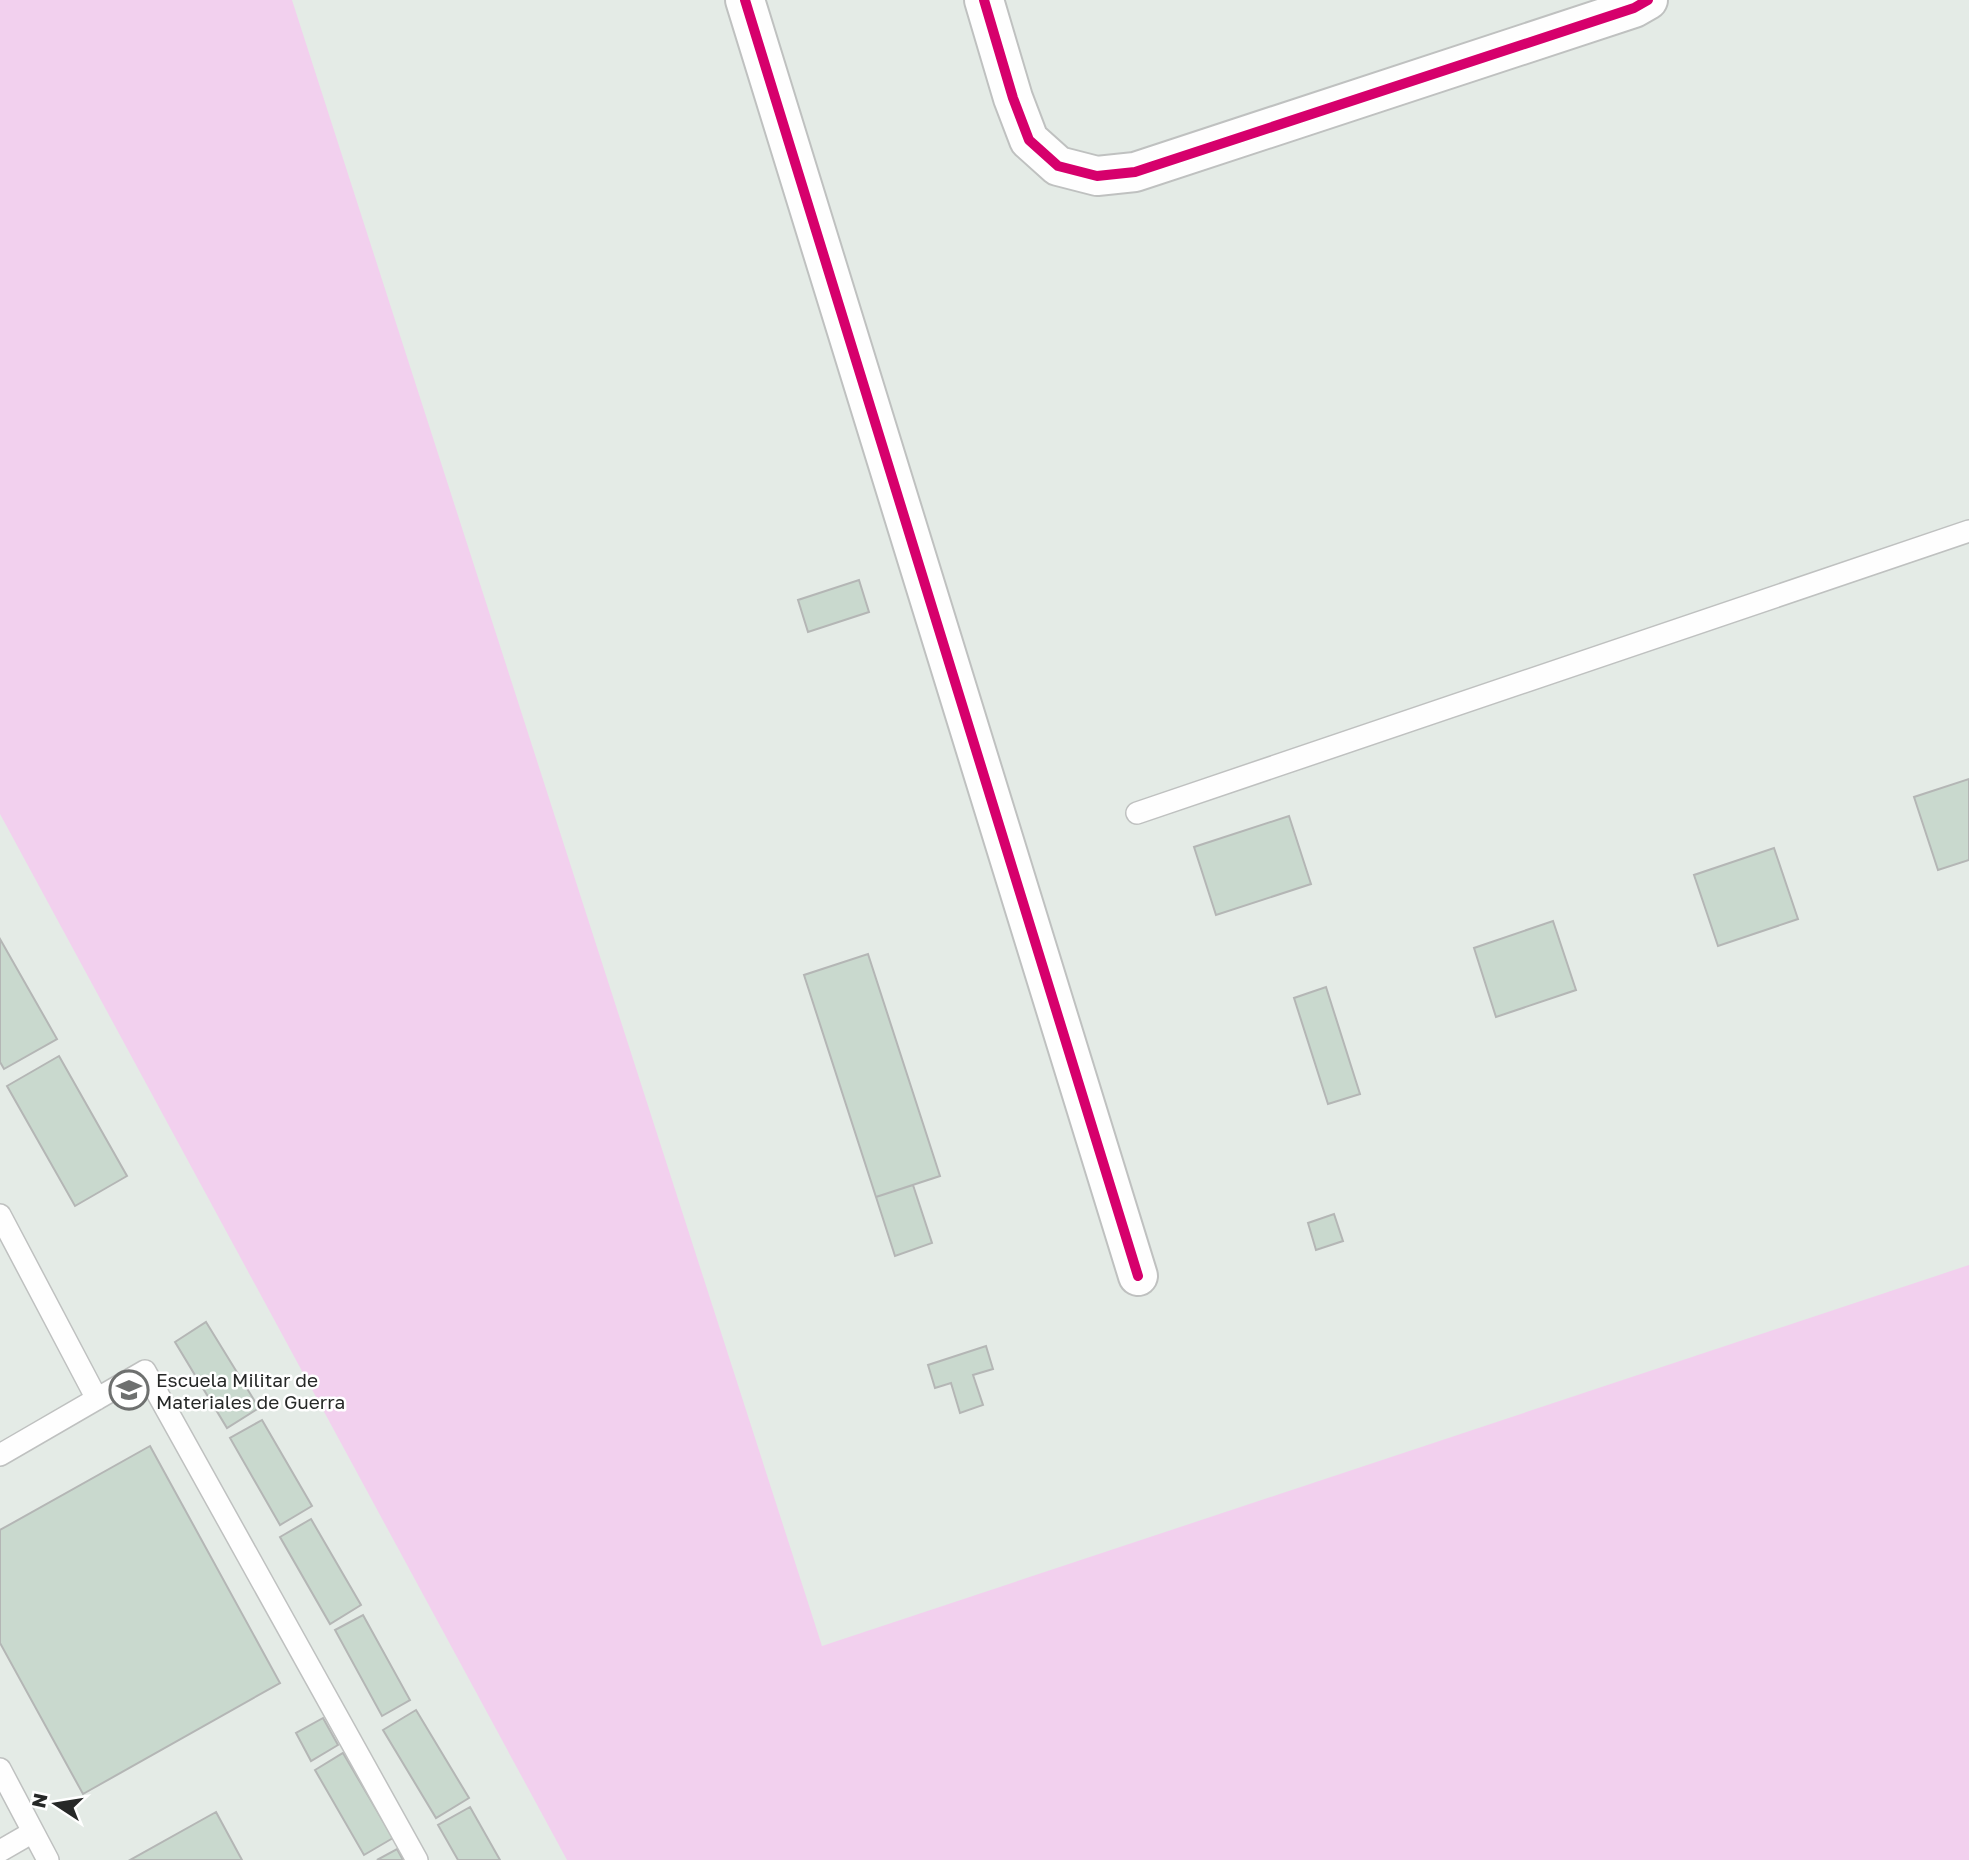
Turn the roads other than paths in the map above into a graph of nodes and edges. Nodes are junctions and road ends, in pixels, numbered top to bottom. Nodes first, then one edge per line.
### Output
1 (745, 0) edge
2 (984, 0) edge
3 (1648, 0) edge
4 (1969, 531) edge
5 (1137, 813) dead end
6 (0, 1215) edge
7 (1138, 1276) dead end
8 (97, 1399) junction
9 (0, 1455) edge
10 (0, 1769) edge
11 (33, 1832) junction
12 (0, 1851) edge
13 (48, 1860) edge
14 (417, 1860) edge

1 - 7 street
2 - 3 street
4 - 5 lane
6 - 8 lane
8 - 9 lane
8 - 14 lane
10 - 11 lane
11 - 12 lane
11 - 13 lane

